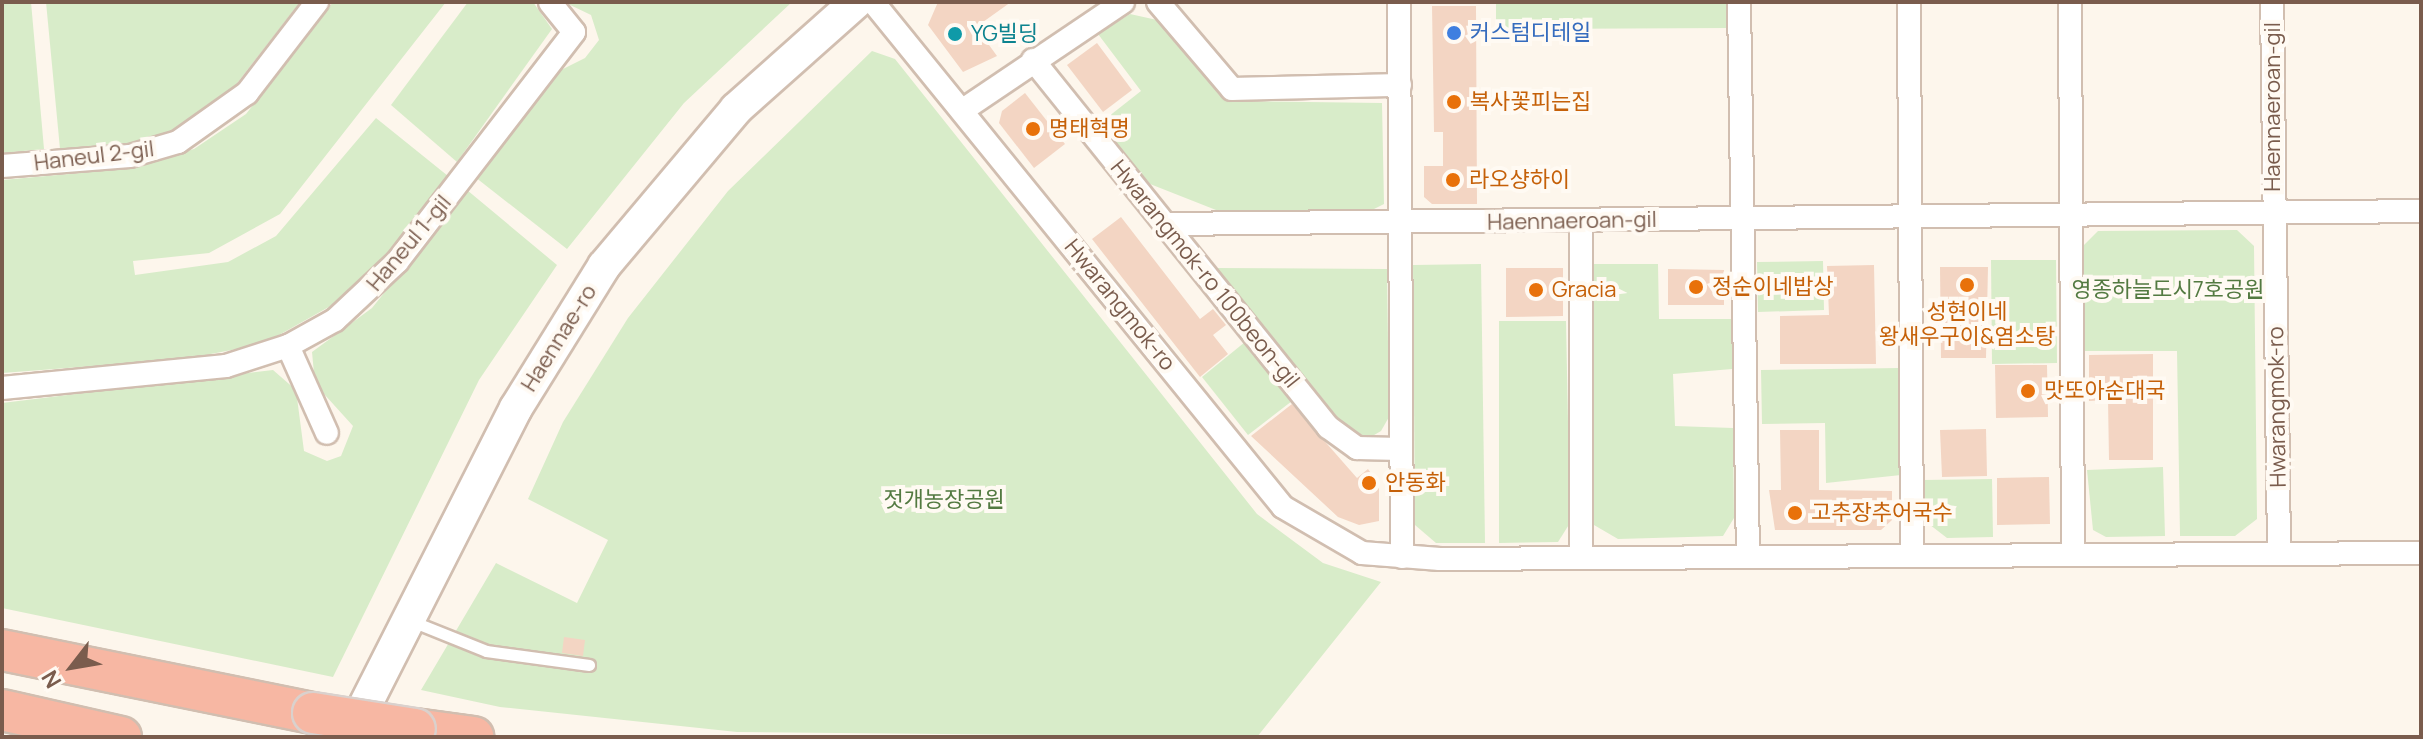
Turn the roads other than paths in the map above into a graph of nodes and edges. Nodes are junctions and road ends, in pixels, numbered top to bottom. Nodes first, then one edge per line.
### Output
1 (317, 2) edge
2 (550, 2) edge
3 (856, 2) edge
4 (873, 2) edge
5 (1123, 2) edge
6 (1158, 2) edge
7 (1399, 2) edge
8 (1739, 2) edge
9 (1909, 2) edge
10 (2070, 2) edge
11 (2272, 2) edge
12 (1033, 60) junction
13 (1400, 85) junction
14 (963, 110) junction
15 (2, 166) edge
16 (2421, 211) edge
17 (2273, 213) junction
18 (1907, 215) junction
19 (1744, 218) junction
20 (2067, 218) junction
21 (1581, 222) junction
22 (1165, 224) junction
23 (1400, 224) junction
24 (288, 346) junction
25 (2, 388) edge
26 (327, 433) dead end
27 (1400, 449) junction
28 (2073, 553) junction
29 (2421, 553) edge
30 (1748, 554) junction
31 (1912, 554) junction
32 (2279, 554) junction
33 (1402, 557) junction
34 (1581, 557) junction
35 (408, 619) junction
36 (2, 650) edge
37 (589, 665) dead end
38 (2, 710) edge
39 (121, 737) edge
40 (349, 737) edge
41 (473, 737) edge

1 - 15 street, Haneul 2-gil
2 - 24 street, Haneul 1-gil
3 - 35 main road, Haennae-ro
4 - 14 street, Hwarangmok-ro
5 - 12 street
6 - 13 street
7 - 13 street
8 - 19 street
9 - 18 street
10 - 20 street
11 - 17 street, Haennaeroan-gil
12 - 14 street
12 - 22 street, Hwarangmok-ro 100beon-gil
13 - 23 street
14 - 33 street, Hwarangmok-ro
16 - 17 street, Haennaeroan-gil
17 - 20 street, Haennaeroan-gil
17 - 32 street, Hwarangmok-ro
18 - 19 street, Haennaeroan-gil
18 - 20 street, Haennaeroan-gil
18 - 31 street
19 - 21 street, Haennaeroan-gil
19 - 30 street
20 - 28 street
21 - 23 street, Haennaeroan-gil
21 - 34 street
22 - 23 street, Haennaeroan-gil
22 - 27 street, Hwarangmok-ro 100beon-gil
23 - 27 street
24 - 25 street, Haneul 1-gil
24 - 26 street
27 - 33 street
28 - 31 street, Hwarangmok-ro
28 - 32 street, Hwarangmok-ro
29 - 32 street, Hwarangmok-ro
30 - 31 street, Hwarangmok-ro
30 - 34 street, Hwarangmok-ro
33 - 34 street, Hwarangmok-ro
35 - 37 lane
35 - 40 main road, Haennae-ro
36 - 41 highway, bridge
38 - 39 highway

